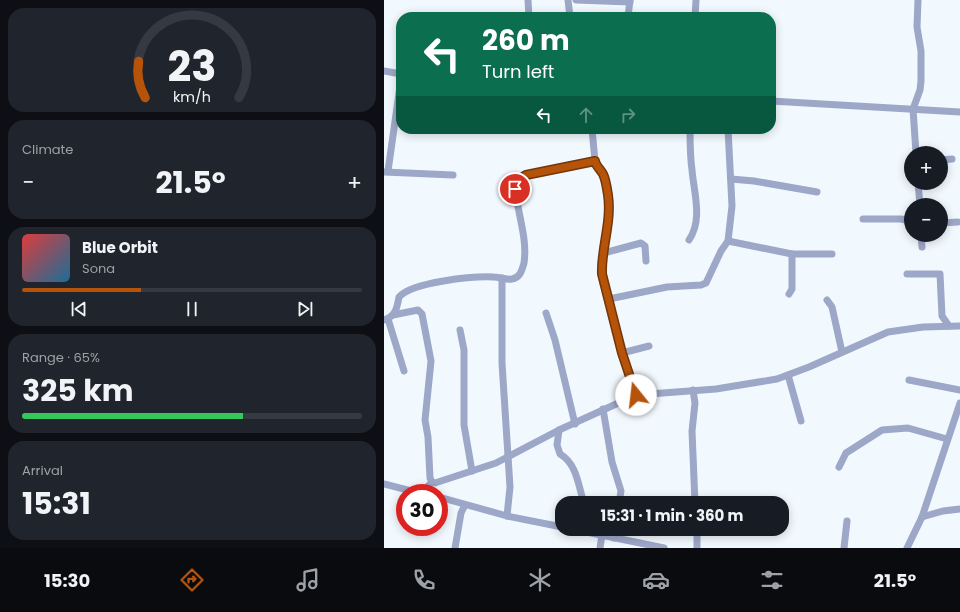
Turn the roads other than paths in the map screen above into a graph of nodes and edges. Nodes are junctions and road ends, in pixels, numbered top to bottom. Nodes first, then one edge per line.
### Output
1 (528, 0) edge
2 (568, 0) edge
3 (576, 0) edge
4 (696, 0) edge
5 (918, 0) edge
6 (630, 1) edge
7 (529, 12) edge
8 (569, 12) edge
9 (629, 12) edge
10 (695, 12) edge
11 (384, 71) edge
12 (396, 73) edge
13 (776, 101) edge
14 (913, 109) junction
15 (396, 110) edge
16 (960, 112) edge
17 (592, 134) edge
18 (690, 134) edge
19 (728, 134) edge
20 (916, 146) edge
21 (948, 159) edge
22 (952, 159) dead end
23 (595, 161) junction
24 (386, 171) edge
25 (453, 175) dead end
26 (731, 179) junction
27 (817, 192) dead end
28 (863, 219) dead end
29 (904, 220) edge
30 (958, 222) dead end
31 (948, 223) edge
32 (689, 240) dead end
33 (728, 241) junction
34 (922, 242) edge
35 (922, 247) dead end
36 (604, 253) junction
37 (792, 254) junction
38 (832, 254) dead end
39 (646, 261) dead end
40 (907, 274) dead end
41 (502, 278) junction
42 (789, 294) dead end
43 (609, 299) junction
44 (827, 300) dead end
45 (546, 313) dead end
46 (388, 318) edge
47 (949, 326) junction
48 (960, 326) edge
49 (460, 330) dead end
50 (649, 346) dead end
51 (842, 352) junction
52 (622, 353) junction
53 (404, 370) dead end
54 (788, 375) junction
55 (909, 380) dead end
56 (693, 390) junction
57 (960, 390) edge
58 (636, 395) junction
59 (960, 403) edge
60 (603, 409) junction
61 (801, 421) dead end
62 (575, 424) junction
63 (559, 430) junction
64 (947, 439) junction
65 (509, 456) junction
66 (839, 467) dead end
67 (472, 471) junction
68 (432, 482) joint
69 (384, 484) edge
70 (396, 487) edge
71 (582, 496) edge
72 (620, 496) edge
73 (695, 496) edge
74 (448, 499) edge
75 (960, 502) edge
76 (465, 504) junction
77 (956, 510) edge
78 (507, 516) junction
79 (922, 517) junction
80 (848, 521) dead end
81 (555, 526) edge
82 (602, 536) edge
83 (606, 536) edge
84 (697, 536) edge
85 (614, 538) joint
86 (455, 548) edge
87 (600, 548) edge
88 (664, 548) edge
89 (697, 548) edge
90 (844, 548) edge
91 (906, 548) edge

1 - 7 street
2 - 8 street
3 - 6 street
4 - 10 street
5 - 14 street
6 - 9 street
11 - 12 street
13 - 14 street
14 - 16 street
14 - 20 street
15 - 24 street
17 - 23 street
18 - 32 street
19 - 26 street
21 - 22 street
23 - 36 street
23 - 41 street
24 - 25 street
26 - 27 street
26 - 33 street
28 - 29 street
30 - 31 street
33 - 37 street
33 - 43 street
34 - 35 street
36 - 39 street
36 - 43 street
37 - 38 street
37 - 42 street
40 - 47 street
41 - 46 street
41 - 65 street
43 - 52 street
44 - 51 street
45 - 62 street
46 - 53 street
46 - 68 street
47 - 48 street
47 - 51 street
49 - 67 street
50 - 52 street
51 - 54 street
52 - 58 street
54 - 56 street
54 - 61 street
55 - 57 street
56 - 58 street
56 - 73 street
58 - 60 street
59 - 64 street
60 - 62 street
60 - 72 street
62 - 63 street
63 - 65 street
63 - 71 street
64 - 66 street
64 - 79 street
65 - 67 street
65 - 78 street
67 - 68 street
69 - 70 street
74 - 76 street
75 - 77 street
76 - 78 street
76 - 86 street
77 - 79 street
78 - 81 street
79 - 91 street
80 - 90 street
82 - 87 street
83 - 85 street
84 - 89 street
85 - 88 street

